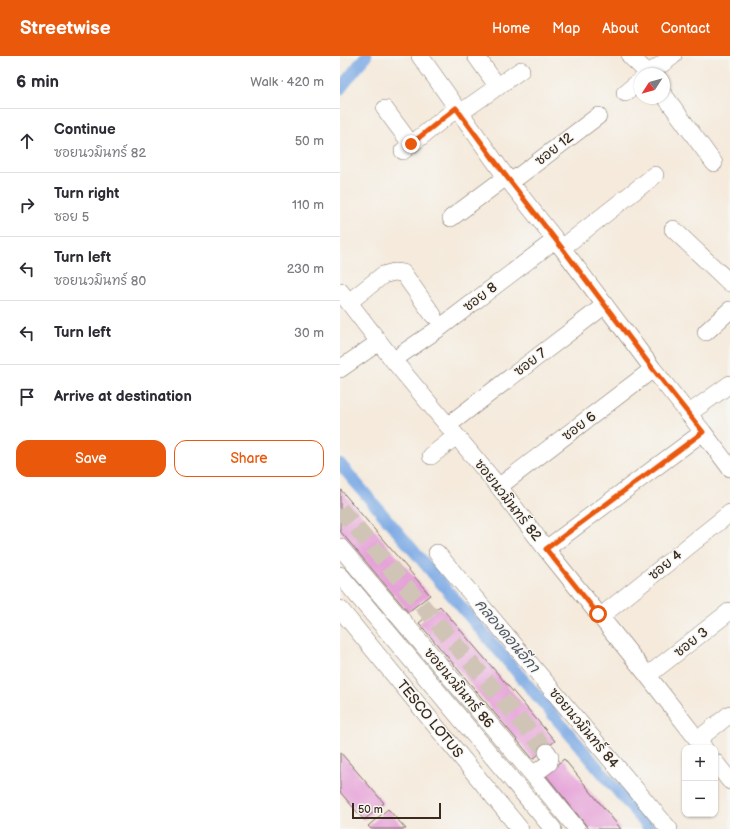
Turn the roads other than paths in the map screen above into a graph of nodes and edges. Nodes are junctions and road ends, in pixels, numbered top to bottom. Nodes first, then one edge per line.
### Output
1 (420, 56) edge
2 (476, 56) edge
3 (630, 56) edge
4 (673, 56) edge
5 (643, 68) edge
6 (657, 68) edge
7 (521, 70) dead end
8 (634, 86) edge
9 (498, 87) junction
10 (625, 93) dead end
11 (670, 103) edge
12 (385, 109) dead end
13 (458, 110) junction
14 (598, 116) dead end
15 (714, 163) dead end
16 (655, 175) dead end
17 (509, 180) junction
18 (451, 218) dead end
19 (672, 229) dead end
20 (558, 244) junction
21 (730, 283) edge
22 (344, 296) edge
23 (605, 305) junction
24 (730, 310) edge
25 (433, 315) dead end
26 (706, 332) dead end
27 (379, 342) junction
28 (403, 353) dead end
29 (340, 369) edge
30 (653, 369) junction
31 (730, 384) edge
32 (688, 414) junction
33 (456, 419) dead end
34 (703, 432) junction
35 (456, 436) junction
36 (431, 456) dead end
37 (730, 467) edge
38 (506, 482) dead end
39 (730, 513) edge
40 (340, 547) edge
41 (546, 549) junction
42 (437, 553) dead end
43 (340, 575) edge
44 (340, 609) edge
45 (730, 612) edge
46 (600, 617) junction
47 (651, 673) dead end
48 (730, 714) edge
49 (702, 742) edge
50 (547, 752) dead end
51 (718, 766) edge
52 (533, 775) junction
53 (730, 781) edge
54 (520, 829) edge
55 (553, 829) edge
56 (577, 829) edge
57 (669, 829) edge

1 - 13 street
2 - 9 street
3 - 5 street
4 - 6 street
7 - 9 street
8 - 10 street
9 - 13 street
11 - 15 street
12 - 13 street
13 - 17 street
14 - 17 street, ซอย 12
16 - 20 street, ซอย 8
17 - 18 street, ซอย 12
17 - 20 street
19 - 21 street
20 - 23 street
20 - 28 street, ซอย 8
22 - 25 street
22 - 27 street, ซอยนวมินทร์ 82
23 - 30 street
23 - 33 street, ซอย 7
24 - 26 street
27 - 29 street
27 - 35 street, ซอยนวมินทร์ 82
30 - 32 street
30 - 38 street, ซอย 6
31 - 32 street
32 - 34 street
34 - 37 street
34 - 41 street
35 - 36 street
35 - 41 street, ซอยนวมินทร์ 82
39 - 46 street, ซอย 4
40 - 52 street, ซอยนวมินทร์ 86
41 - 46 street, ซอยนวมินทร์ 82
42 - 57 street, ซอยนวมินทร์ 84
43 - 55 street, ซอยนวมินทร์ 86
44 - 54 street, TESCO LOTUS
45 - 47 street, ซอย 3
46 - 49 street, ซอยนวมินทร์ 82
48 - 49 street
50 - 52 street
51 - 53 street
52 - 56 street, ซอยนวมินทร์ 86

